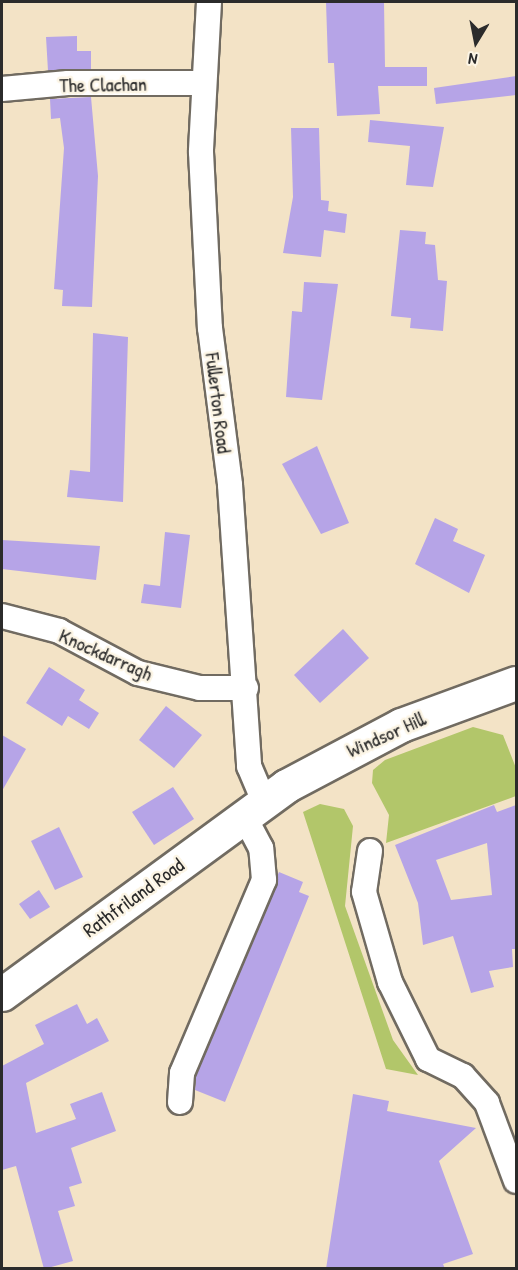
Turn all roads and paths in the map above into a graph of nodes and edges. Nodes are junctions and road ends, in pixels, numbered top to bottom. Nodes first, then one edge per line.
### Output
1 (209, 2) edge
2 (204, 83) junction
3 (2, 89) edge
4 (2, 618) edge
5 (516, 683) edge
6 (246, 688) junction
7 (254, 808) junction
8 (370, 851) dead end
9 (2, 994) edge
10 (180, 1102) dead end
11 (506, 1123) edge
12 (516, 1181) edge

1 - 2 street, Fullerton Road
2 - 3 street, The Clachan
2 - 6 street, Fullerton Road
4 - 6 street, Knockdarragh
5 - 7 main road, Windsor Hill
6 - 7 street, Fullerton Road
7 - 9 main road, Rathfriland Road
7 - 10 street, Fullerton Road
8 - 11 street
11 - 12 street

